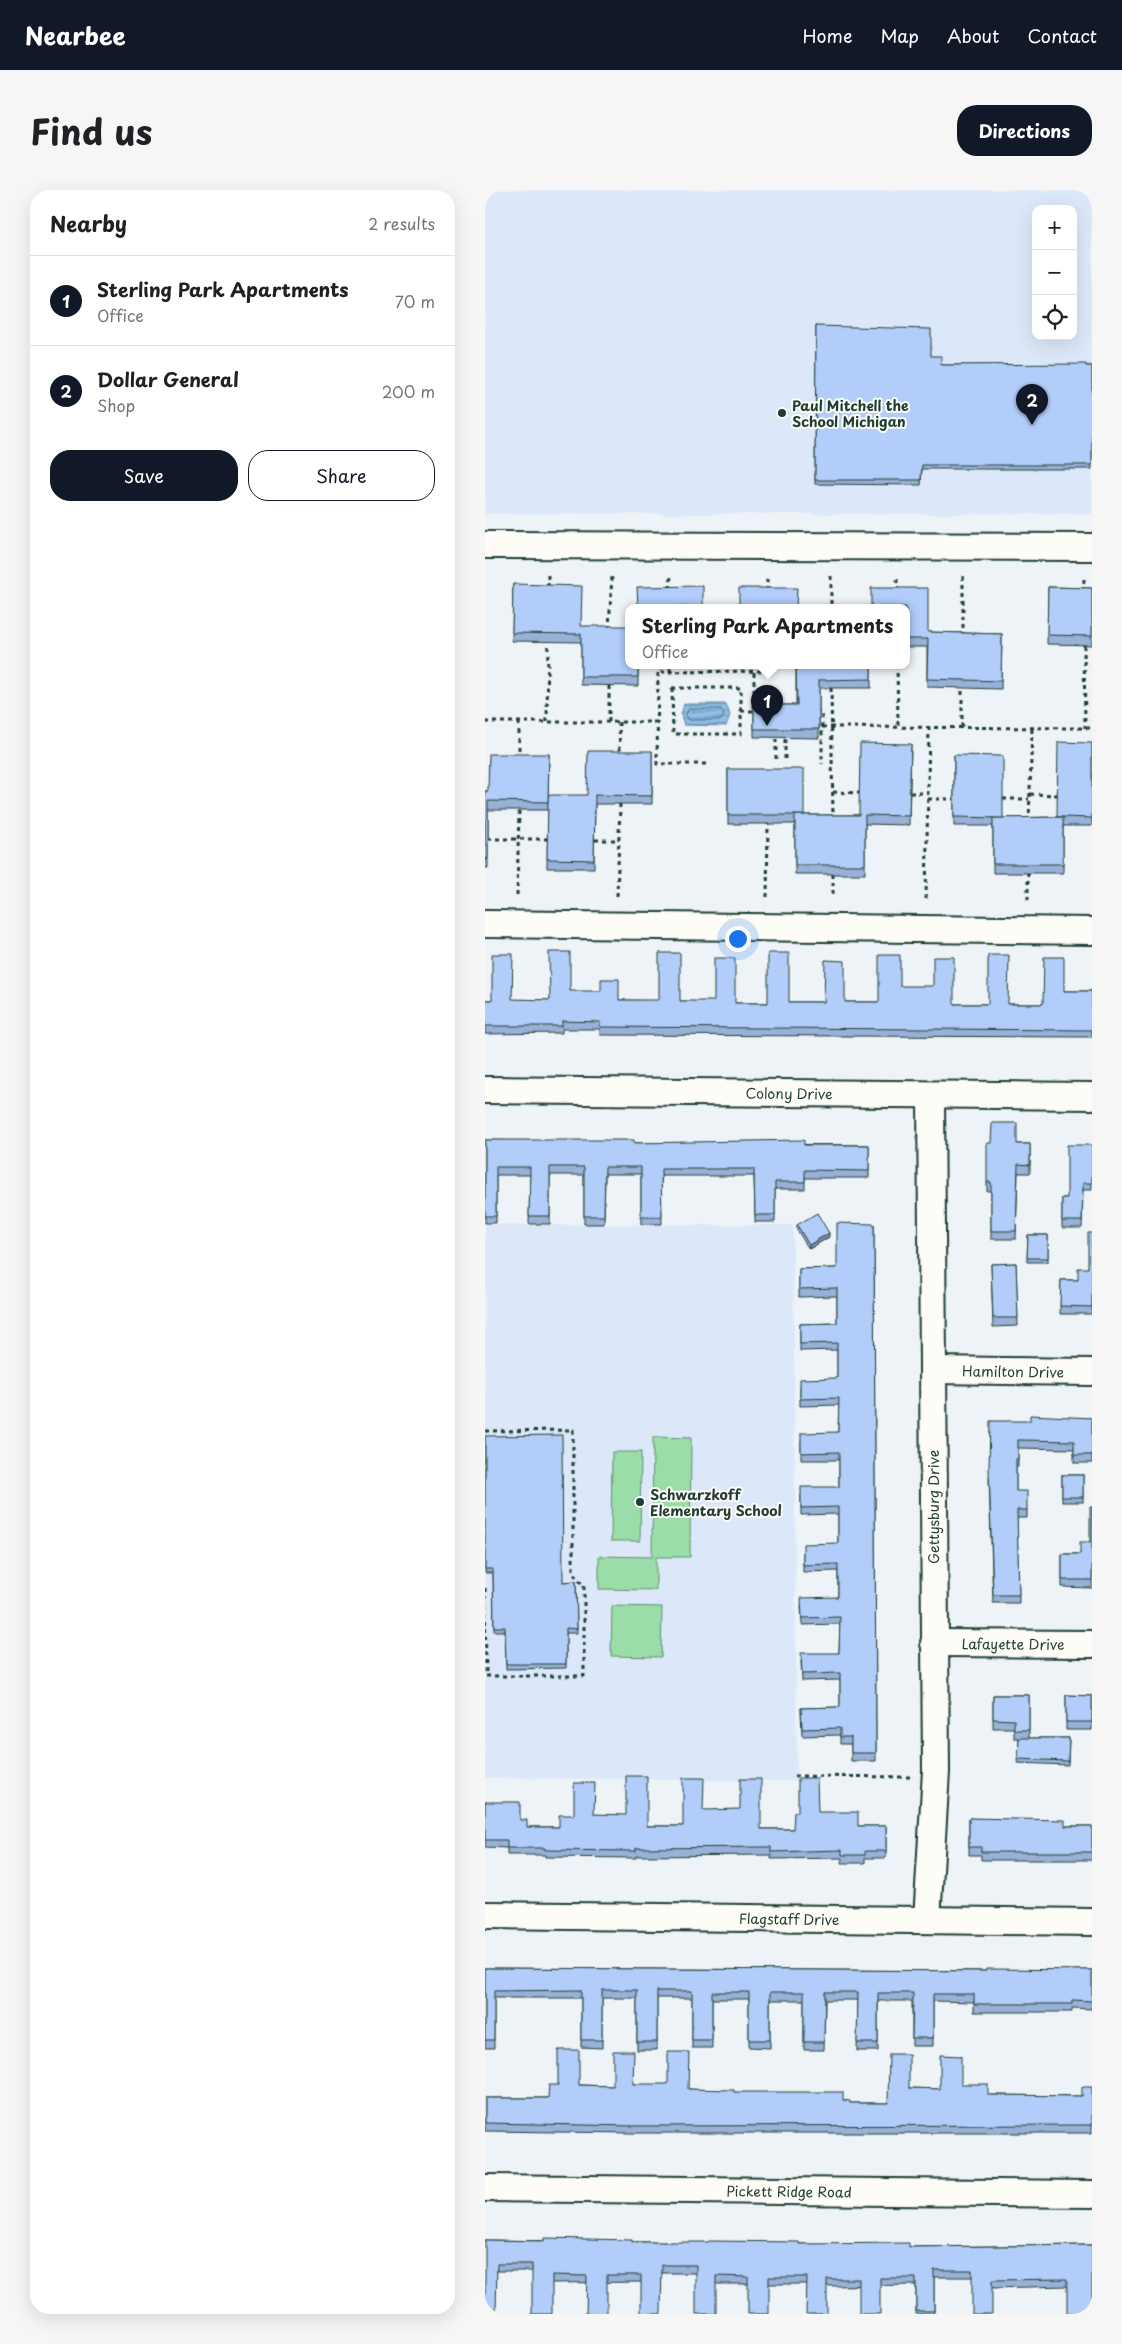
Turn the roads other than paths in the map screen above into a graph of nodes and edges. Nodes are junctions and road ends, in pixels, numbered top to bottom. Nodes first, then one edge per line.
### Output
1 (485, 545) edge
2 (1092, 547) edge
3 (485, 924) edge
4 (1092, 931) edge
5 (485, 1090) edge
6 (931, 1095) junction
7 (1092, 1096) edge
8 (933, 1370) junction
9 (1092, 1372) edge
10 (934, 1643) junction
11 (1092, 1644) edge
12 (485, 1915) edge
13 (927, 1920) junction
14 (1092, 1922) edge
15 (485, 2188) edge
16 (1092, 2194) edge

1 - 2 street
3 - 4 street
5 - 6 street, Colony Drive
6 - 7 street, Colony Drive
6 - 8 street, Gettysburg Drive
8 - 9 street, Hamilton Drive
8 - 10 street, Gettysburg Drive
10 - 11 street, Lafayette Drive
10 - 13 street, Gettysburg Drive
12 - 13 street, Flagstaff Drive
13 - 14 street, Flagstaff Drive
15 - 16 street, Pickett Ridge Road

